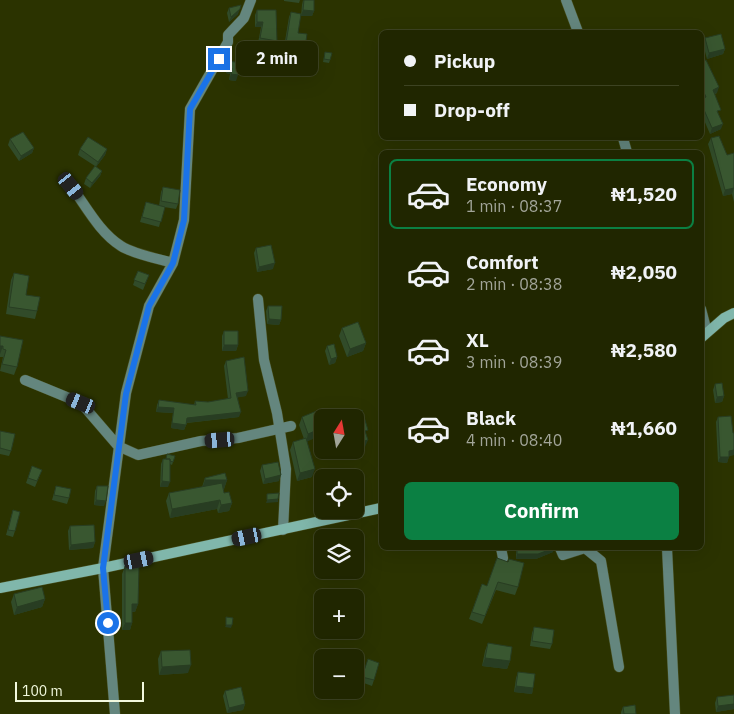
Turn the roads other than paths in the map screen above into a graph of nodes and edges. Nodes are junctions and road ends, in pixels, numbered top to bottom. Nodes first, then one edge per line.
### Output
1 (251, 0) edge
2 (566, 0) edge
3 (577, 30) edge
4 (71, 186) dead end
5 (173, 263) junction
6 (258, 299) dead end
7 (734, 313) edge
8 (704, 335) edge
9 (25, 380) dead end
10 (291, 426) dead end
11 (279, 428) junction
12 (118, 446) junction
13 (379, 508) edge
14 (283, 530) junction
15 (561, 550) edge
16 (579, 550) edge
17 (587, 550) edge
18 (667, 550) edge
19 (103, 568) junction
20 (0, 588) edge
21 (619, 667) dead end
22 (115, 714) edge
23 (675, 714) edge

1 - 5 street
2 - 3 street
4 - 5 street
5 - 12 street
6 - 11 street
7 - 8 main road
9 - 12 street
10 - 11 street
11 - 12 street
11 - 14 street
12 - 19 street
13 - 14 main road
14 - 19 main road
15 - 16 street
17 - 21 street
18 - 23 street
19 - 20 main road
19 - 22 street

